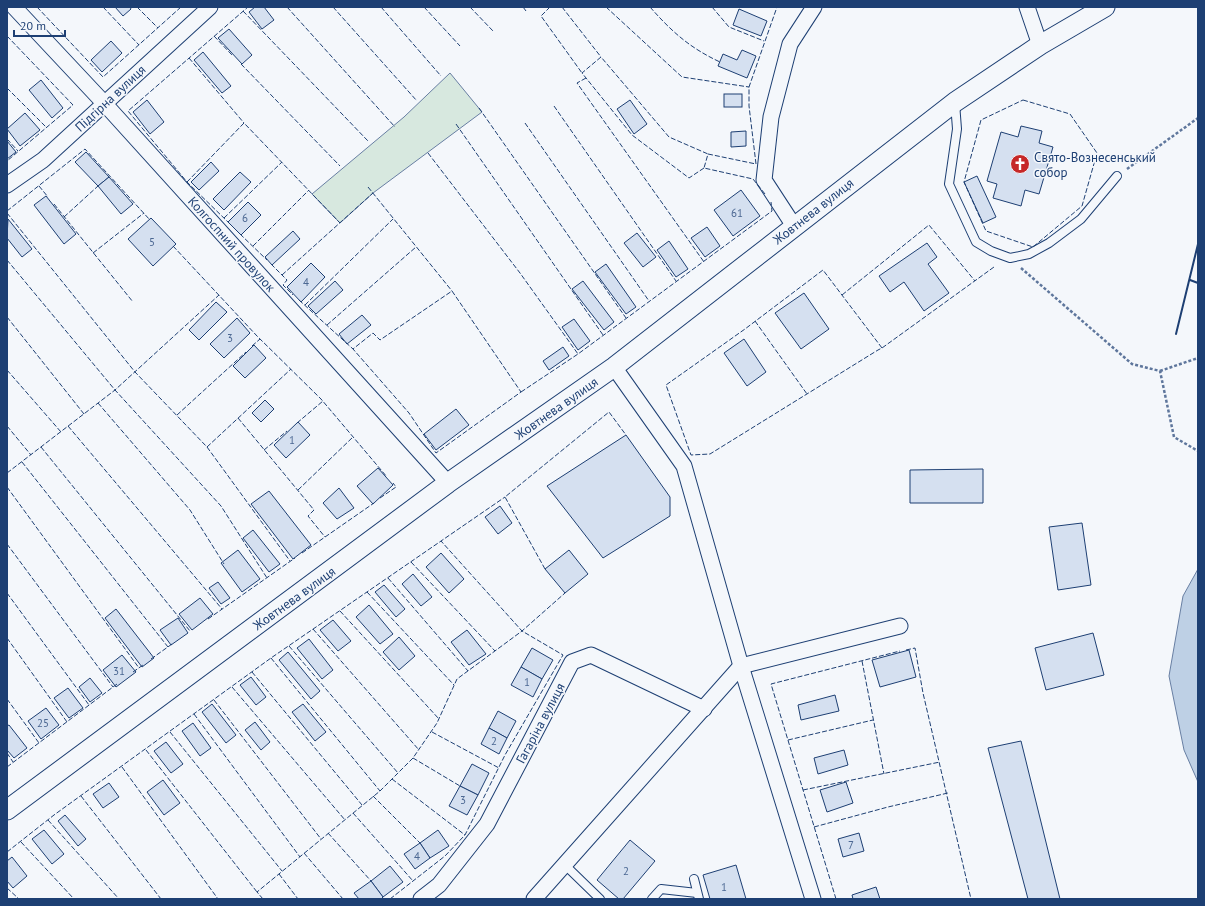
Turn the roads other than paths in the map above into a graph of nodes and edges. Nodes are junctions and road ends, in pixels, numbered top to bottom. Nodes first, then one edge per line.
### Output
1 (14, 7) edge
2 (210, 7) edge
3 (814, 7) edge
4 (1027, 7) edge
5 (1105, 7) edge
6 (1040, 46) junction
7 (955, 102) junction
8 (104, 103) junction
9 (1117, 176) road end
10 (7, 185) edge
11 (794, 226) junction
12 (614, 367) junction
13 (448, 483) junction
14 (900, 626) dead end
15 (741, 666) junction
16 (704, 709) junction
17 (7, 810) edge
18 (565, 865) junction
19 (694, 879) dead end
20 (698, 896) edge
21 (421, 899) edge
22 (534, 899) edge
23 (600, 899) edge
24 (652, 899) edge
25 (812, 899) edge

1 - 8 street, Колгоспний провулок
2 - 8 street, Підгірна вулиця
3 - 11 street
4 - 6 street
5 - 6 street, Жовтнева вулиця
6 - 7 street, Жовтнева вулиця
7 - 9 lane
7 - 11 street, Жовтнева вулиця
8 - 10 street, Підгірна вулиця
8 - 13 street, Колгоспний провулок
11 - 12 street, Жовтнева вулиця
12 - 13 street, Жовтнева вулиця
12 - 15 street
13 - 17 street, Жовтнева вулиця
14 - 15 street
15 - 16 street
15 - 25 street
16 - 18 street
16 - 21 street, Гагаріна вулиця
18 - 22 street
18 - 23 lane
19 - 20 lane
20 - 24 lane

